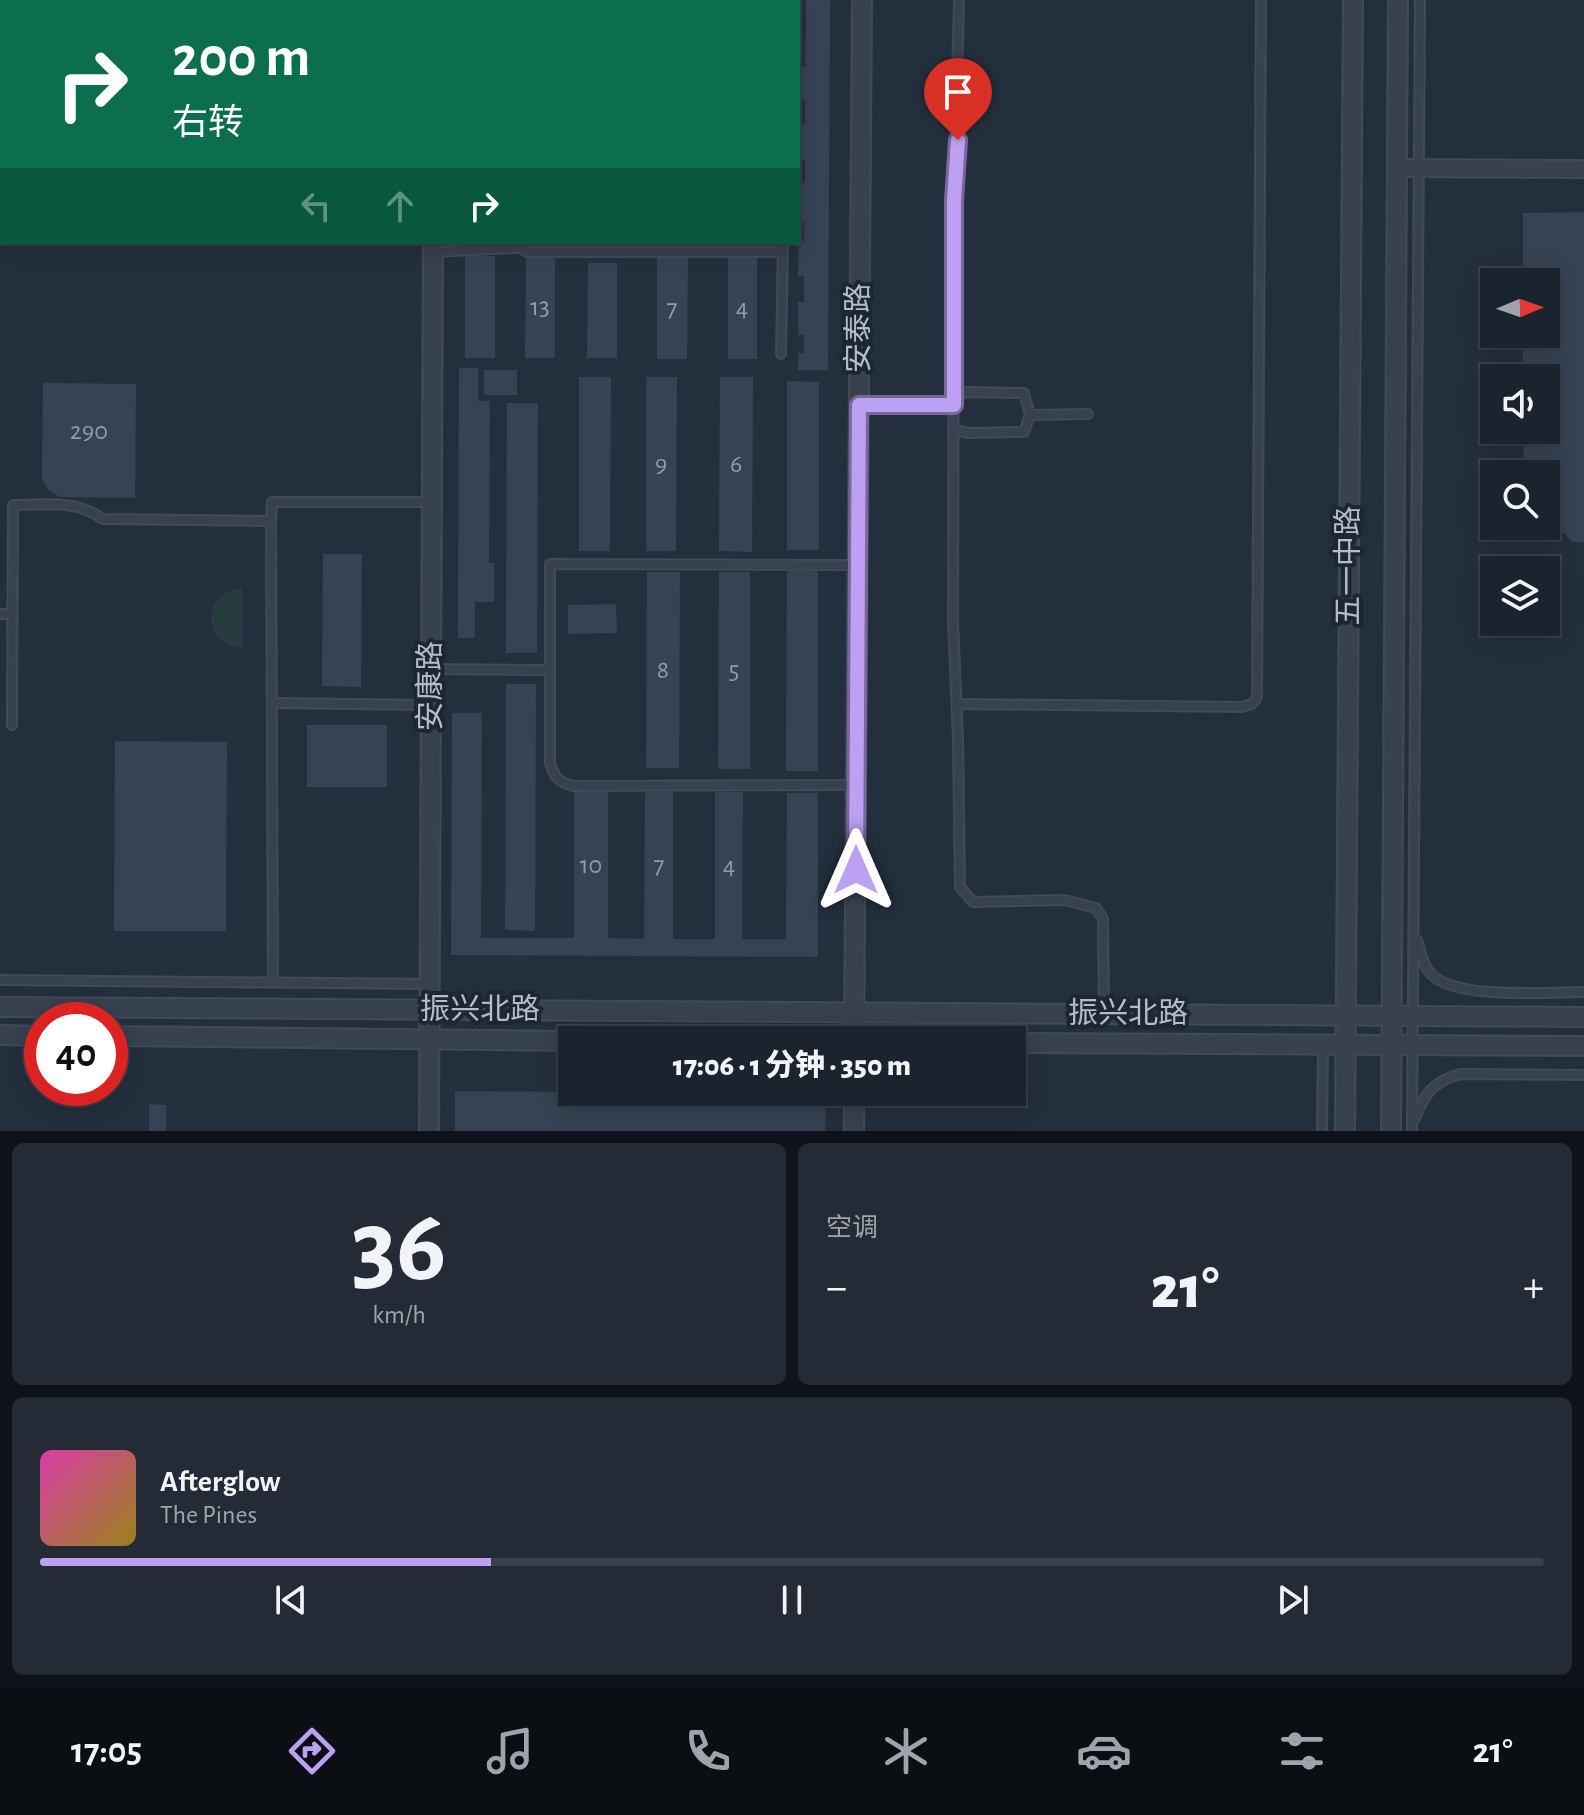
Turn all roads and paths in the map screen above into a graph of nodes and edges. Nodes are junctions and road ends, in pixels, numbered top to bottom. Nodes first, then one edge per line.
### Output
1 (862, 0) edge
2 (959, 0) edge
3 (1261, 0) edge
4 (1353, 0) edge
5 (1398, 0) edge
6 (1420, 0) edge
7 (1398, 168) junction
8 (1419, 168) junction
9 (1584, 169) edge
10 (783, 244) edge
11 (514, 245) edge
12 (433, 247) edge
13 (782, 252) junction
14 (781, 354) dead end
15 (954, 401) junction
16 (859, 405) junction
17 (1088, 414) dead end
18 (1030, 415) junction
19 (954, 430) junction
20 (432, 502) junction
21 (271, 521) junction
22 (858, 565) junction
23 (0, 614) edge
24 (12, 614) junction
25 (431, 669) junction
26 (550, 670) junction
27 (272, 703) junction
28 (957, 704) junction
29 (431, 705) junction
30 (12, 725) dead end
31 (856, 785) junction
32 (1414, 928) junction
33 (0, 980) edge
34 (273, 982) junction
35 (430, 984) junction
36 (1584, 992) edge
37 (0, 1007) edge
38 (429, 1009) junction
39 (855, 1012) junction
40 (1104, 1014) junction
41 (1346, 1015) junction
42 (1392, 1015) junction
43 (1413, 1016) junction
44 (1584, 1017) edge
45 (854, 1026) edge
46 (0, 1035) edge
47 (24, 1036) edge
48 (128, 1036) edge
49 (429, 1040) junction
50 (558, 1041) edge
51 (1026, 1043) edge
52 (1323, 1044) junction
53 (1346, 1045) junction
54 (1392, 1045) junction
55 (1413, 1045) junction
56 (1584, 1046) edge
57 (1584, 1075) edge
58 (854, 1106) edge
59 (429, 1131) edge
60 (854, 1131) edge
61 (1322, 1131) edge
62 (1345, 1131) edge
63 (1391, 1131) edge
64 (1413, 1131) edge

1 - 16 street, 安泰路
2 - 15 lane
3 - 28 lane
4 - 41 street, 五一中路
5 - 7 street, 五一中路
6 - 8 lane
7 - 8 street
7 - 42 street, 五一中路
8 - 9 street
8 - 32 lane
10 - 13 lane
11 - 12 lane
11 - 13 lane
12 - 20 street, 安康路
13 - 14 lane
15 - 16 lane
15 - 18 lane
15 - 19 lane
16 - 22 street, 安泰路
17 - 18 lane
18 - 19 lane
19 - 28 lane
20 - 21 lane
20 - 25 street, 安康路
21 - 24 lane
21 - 27 lane
22 - 26 lane
22 - 31 street, 安泰路
23 - 24 lane
24 - 30 lane
25 - 26 lane
25 - 29 street, 安康路
26 - 31 lane
27 - 29 lane
27 - 34 lane
28 - 40 lane
29 - 35 street, 安康路
31 - 39 street, 安泰路
32 - 36 lane
32 - 43 lane
33 - 34 lane
34 - 35 lane
35 - 38 street, 安康路
37 - 38 street, 振兴北路
38 - 39 street, 振兴北路
38 - 49 street, 安康路
39 - 40 street, 振兴北路
39 - 45 street, 安泰路
40 - 41 street, 振兴北路
41 - 42 street, 振兴北路
41 - 53 street, 五一中路
42 - 43 street, 振兴北路
42 - 54 street, 五一中路
43 - 44 street, 振兴北路
43 - 55 lane
46 - 47 street
48 - 49 street, 振兴北路
49 - 50 street, 振兴北路
49 - 59 street, 安康路
51 - 52 street, 振兴北路
52 - 53 street, 振兴北路
52 - 61 lane
53 - 54 street, 振兴北路
53 - 62 street, 五一中路
54 - 55 street, 振兴北路
54 - 63 street, 五一中路
55 - 56 street, 振兴北路
55 - 64 lane
57 - 64 lane
58 - 60 street

